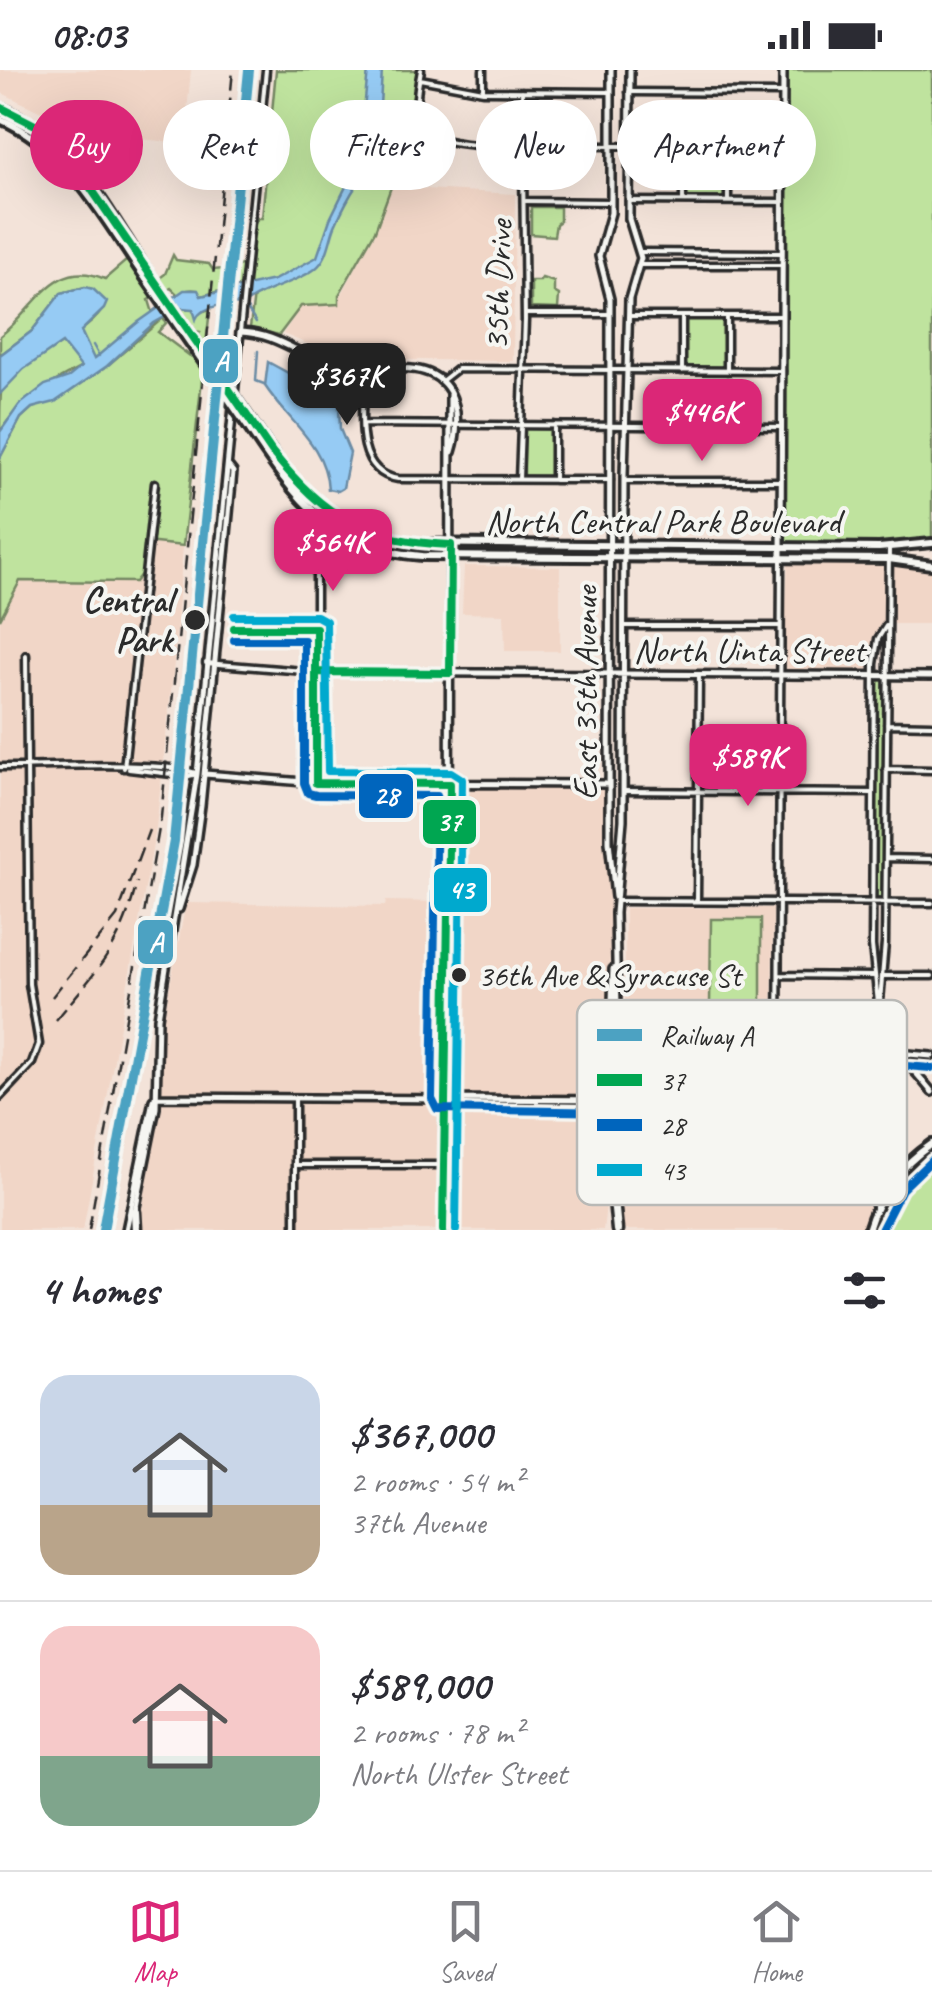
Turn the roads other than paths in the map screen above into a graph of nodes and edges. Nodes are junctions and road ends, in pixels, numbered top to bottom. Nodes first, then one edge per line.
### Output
1 (266, 70) edge
2 (421, 70) edge
3 (483, 70) edge
4 (611, 70) edge
5 (630, 70) edge
6 (783, 70) edge
7 (420, 79) junction
8 (483, 91) junction
9 (522, 91) junction
10 (611, 92) junction
11 (629, 92) junction
12 (783, 93) junction
13 (522, 100) edge
14 (629, 100) edge
15 (783, 100) edge
16 (0, 107) edge
17 (0, 119) edge
18 (476, 144) edge
19 (597, 146) edge
20 (611, 146) junction
21 (617, 146) edge
22 (524, 190) edge
23 (628, 190) edge
24 (683, 190) edge
25 (728, 190) edge
26 (782, 190) edge
27 (628, 200) junction
28 (525, 201) junction
29 (683, 201) junction
30 (611, 202) junction
31 (728, 202) junction
32 (782, 202) junction
33 (640, 252) junction
34 (782, 253) junction
35 (640, 264) junction
36 (782, 266) junction
37 (148, 278) junction
38 (525, 314) junction
39 (610, 314) junction
40 (628, 316) junction
41 (682, 316) junction
42 (727, 316) junction
43 (782, 316) junction
44 (240, 332) junction
45 (364, 370) junction
46 (521, 370) junction
47 (610, 370) junction
48 (628, 370) junction
49 (682, 371) junction
50 (727, 371) junction
51 (782, 371) junction
52 (442, 380) junction
53 (364, 424) junction
54 (452, 424) junction
55 (520, 424) junction
56 (554, 425) junction
57 (609, 425) junction
58 (628, 425) junction
59 (782, 427) junction
60 (229, 467) junction
61 (452, 479) junction
62 (519, 480) junction
63 (554, 480) junction
64 (611, 480) junction
65 (624, 480) junction
66 (781, 481) junction
67 (155, 483) dead end
68 (932, 543) edge
69 (451, 544) junction
70 (611, 546) junction
71 (623, 546) junction
72 (781, 547) junction
73 (890, 548) junction
74 (451, 556) junction
75 (611, 557) junction
76 (622, 557) junction
77 (781, 558) junction
78 (890, 558) junction
79 (316, 560) dead end
80 (932, 566) edge
81 (623, 626) junction
82 (780, 626) junction
83 (887, 626) junction
84 (26, 655) dead end
85 (206, 663) junction
86 (214, 664) junction
87 (316, 672) junction
88 (450, 673) junction
89 (610, 674) junction
90 (624, 675) junction
91 (699, 675) junction
92 (780, 676) junction
93 (874, 676) junction
94 (886, 676) junction
95 (932, 676) edge
96 (886, 724) junction
97 (932, 725) edge
98 (0, 767) edge
99 (28, 767) junction
100 (124, 768) junction
101 (886, 769) junction
102 (932, 770) edge
103 (201, 774) junction
104 (316, 783) junction
105 (450, 784) junction
106 (609, 784) junction
107 (623, 791) junction
108 (698, 792) junction
109 (780, 792) junction
110 (873, 793) junction
111 (886, 858) junction
112 (932, 858) edge
113 (616, 901) junction
114 (697, 902) junction
115 (779, 902) junction
116 (872, 902) junction
117 (886, 903) junction
118 (932, 903) edge
119 (449, 935) junction
120 (778, 975) junction
121 (874, 976) junction
122 (882, 976) junction
123 (932, 976) edge
124 (615, 1000) edge
125 (778, 1000) edge
126 (877, 1000) edge
127 (880, 1000) edge
128 (907, 1055) edge
129 (932, 1056) edge
130 (907, 1065) edge
131 (932, 1092) edge
132 (0, 1097) edge
133 (155, 1097) junction
134 (295, 1098) junction
135 (444, 1099) junction
136 (452, 1099) junction
137 (577, 1100) edge
138 (932, 1144) edge
139 (295, 1164) junction
140 (907, 1164) edge
141 (444, 1166) junction
142 (452, 1166) junction
143 (877, 1205) edge
144 (135, 1212) joint
145 (131, 1230) edge
146 (294, 1230) edge
147 (443, 1230) edge
148 (452, 1230) edge
149 (868, 1230) edge

1 - 44 street
2 - 7 street
3 - 8 street
4 - 10 street, East 35th Avenue
5 - 11 street, East 35th Avenue
6 - 12 street
7 - 8 street
7 - 18 street
8 - 9 street
9 - 10 street
9 - 13 street, 35th Drive
10 - 20 street, East 35th Avenue
11 - 12 street
11 - 14 street, East 35th Avenue
12 - 15 street
16 - 37 main road, North Central Park Boulevard
17 - 37 main road, North Central Park Boulevard
19 - 20 street
20 - 21 street
20 - 30 street, East 35th Avenue
22 - 28 street, 35th Drive
23 - 27 street, East 35th Avenue
24 - 29 street
25 - 31 street
26 - 32 street
27 - 29 street
27 - 33 street, East 35th Avenue
28 - 30 street
28 - 38 street, 35th Drive
29 - 31 street
30 - 39 street, East 35th Avenue
31 - 32 street
32 - 34 street
33 - 34 street
33 - 35 street, East 35th Avenue
34 - 36 street
35 - 36 street
35 - 40 street, East 35th Avenue
36 - 43 street
37 - 69 main road, North Central Park Boulevard, bridge
37 - 74 main road, North Central Park Boulevard, bridge
38 - 39 street
38 - 46 street, 35th Drive
39 - 47 street, East 35th Avenue
40 - 41 street
40 - 48 street, East 35th Avenue
41 - 42 street
41 - 49 street
42 - 43 street
42 - 50 street
43 - 51 street
44 - 45 street
44 - 60 street
45 - 52 street
45 - 53 street
46 - 47 street
46 - 52 street
46 - 55 street, 35th Drive
47 - 48 street
47 - 57 street, East 35th Avenue
48 - 49 street
48 - 58 street, East 35th Avenue
49 - 50 street
50 - 51 street
51 - 59 street
52 - 54 street
53 - 54 street
53 - 61 street
54 - 55 street
54 - 61 street
55 - 56 street
55 - 62 street, 35th Drive
56 - 57 street
56 - 63 street
57 - 58 street
57 - 64 street, East 35th Avenue
58 - 59 street
58 - 65 street, East 35th Avenue
59 - 66 street
60 - 85 street
60 - 86 street
61 - 62 street
61 - 69 street
62 - 63 street
63 - 64 street
64 - 70 street, East 35th Avenue
65 - 66 street
65 - 71 street, East 35th Avenue
66 - 72 street
67 - 100 street
68 - 73 main road, North Central Park Boulevard
69 - 70 main road, North Central Park Boulevard
69 - 74 street
70 - 71 main road, North Central Park Boulevard
70 - 75 street, East 35th Avenue
71 - 72 main road, North Central Park Boulevard
71 - 76 street, East 35th Avenue
72 - 73 main road, North Central Park Boulevard
72 - 77 street
73 - 78 street
74 - 75 main road, North Central Park Boulevard
74 - 88 street
75 - 76 main road, North Central Park Boulevard
75 - 89 street, East 35th Avenue
76 - 77 main road, North Central Park Boulevard
76 - 81 street, East 35th Avenue
77 - 78 main road, North Central Park Boulevard
77 - 82 street
78 - 80 main road, North Central Park Boulevard
78 - 83 street
79 - 87 street
81 - 82 street
81 - 90 street, East 35th Avenue
82 - 92 street
83 - 93 street
83 - 94 street
84 - 99 street
85 - 86 street, North Uinta Street
85 - 103 street
86 - 87 street, North Uinta Street
86 - 103 street
87 - 88 street, North Uinta Street
87 - 104 street
88 - 89 street, North Uinta Street
88 - 105 street
89 - 90 street, North Uinta Street
89 - 106 street, East 35th Avenue
90 - 91 street, North Uinta Street
90 - 107 street, East 35th Avenue
91 - 92 street, North Uinta Street
91 - 108 street
92 - 93 street, North Uinta Street
92 - 109 street
93 - 94 street, North Uinta Street
93 - 110 street
94 - 95 street, North Uinta Street
94 - 96 street
96 - 97 street
96 - 101 street
98 - 99 street
99 - 100 street
99 - 132 street
100 - 103 street
101 - 102 street
101 - 111 street
103 - 104 street
103 - 133 street
104 - 105 street
105 - 106 street
105 - 119 street
106 - 113 street, East 35th Avenue
107 - 108 street
107 - 113 street, East 35th Avenue
108 - 109 street
108 - 114 street
109 - 110 street
109 - 115 street
110 - 116 street
111 - 112 street
111 - 117 street
113 - 114 street
113 - 124 street, East 35th Avenue
114 - 115 street
115 - 116 street
115 - 120 street
116 - 117 street
116 - 121 street
117 - 118 street
117 - 122 street
119 - 135 street
119 - 136 street
120 - 121 street
120 - 125 street
121 - 126 street
122 - 123 street
122 - 127 street
128 - 129 street
130 - 131 street
133 - 134 street
133 - 144 street
133 - 145 street
134 - 135 street
134 - 139 street
135 - 136 street
135 - 141 street
136 - 137 street
136 - 142 street
138 - 140 main road
139 - 141 street
139 - 146 street
141 - 142 street
141 - 147 street
142 - 148 street
143 - 149 main road
144 - 145 main road

